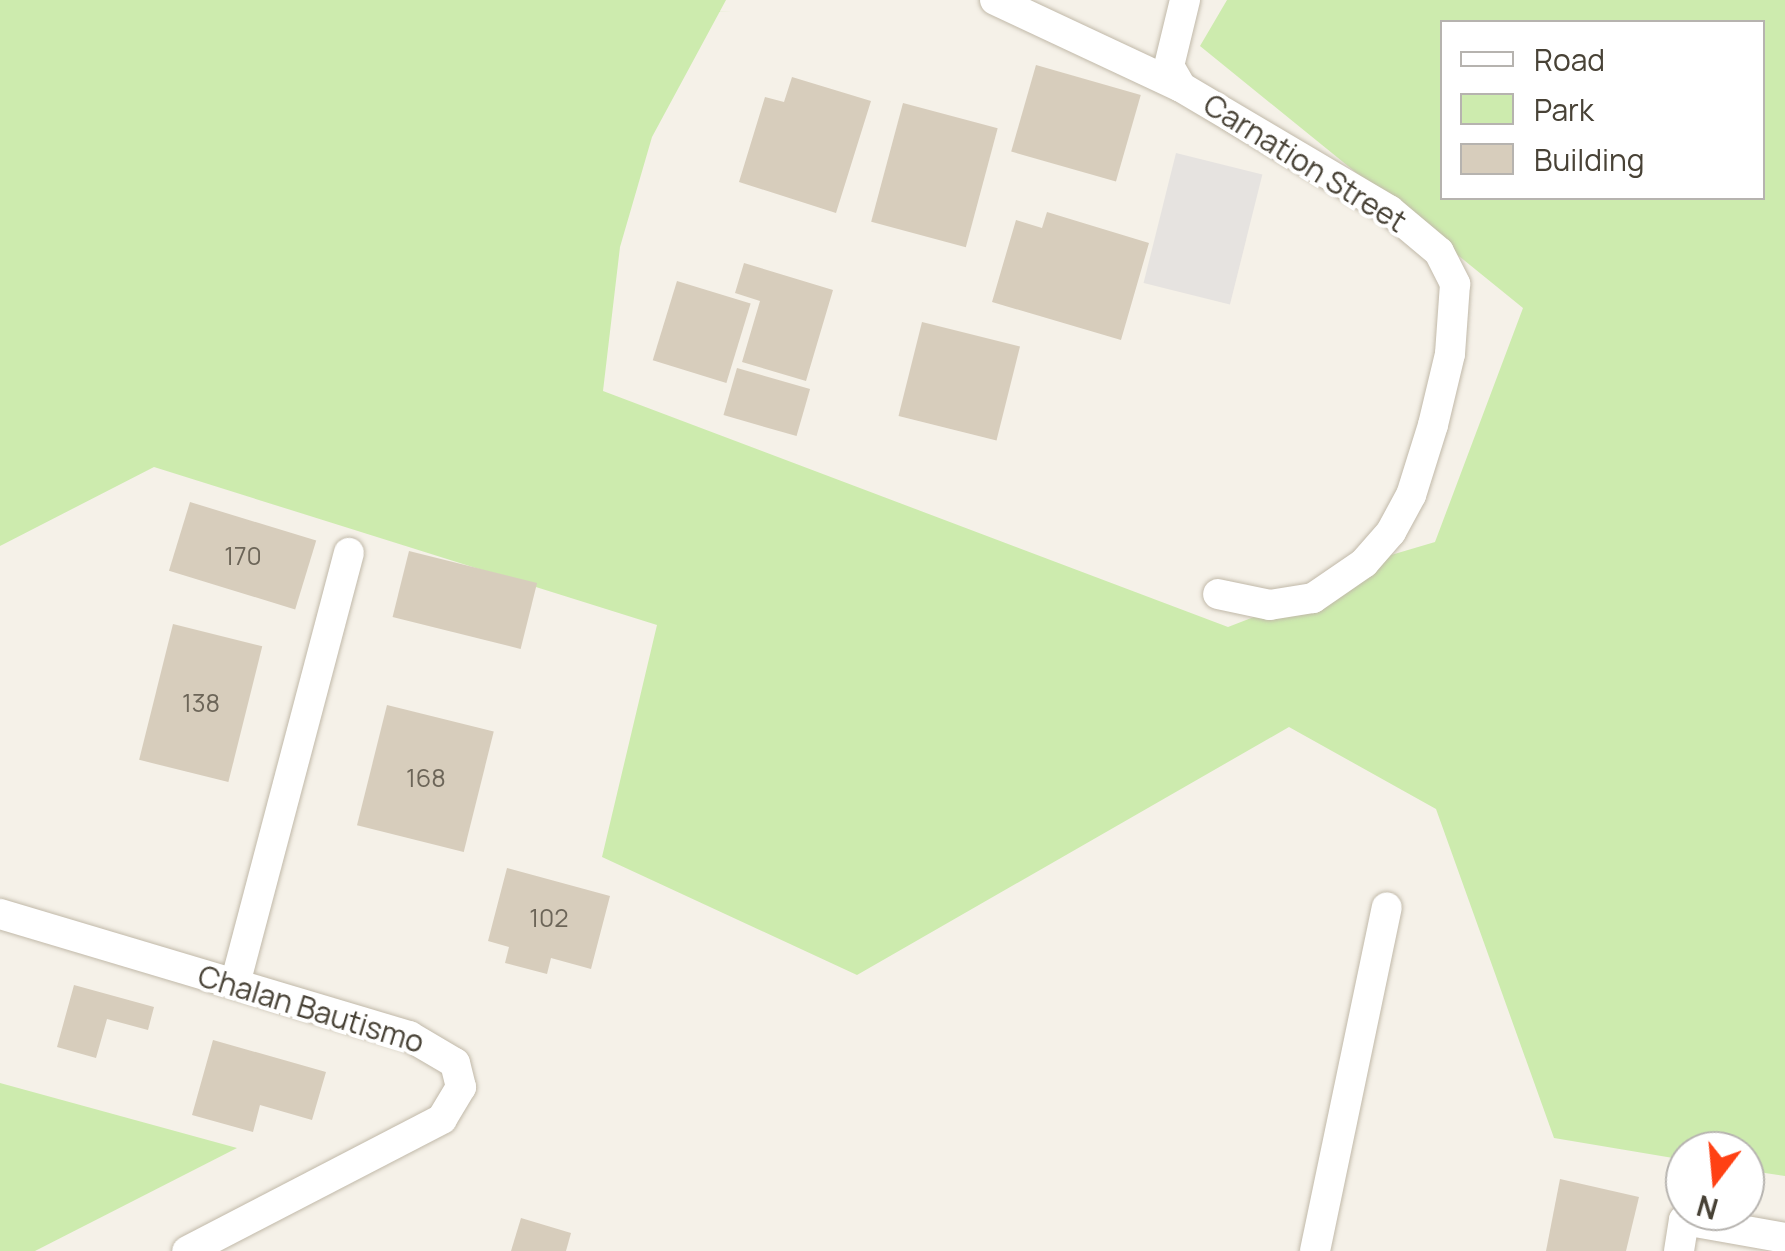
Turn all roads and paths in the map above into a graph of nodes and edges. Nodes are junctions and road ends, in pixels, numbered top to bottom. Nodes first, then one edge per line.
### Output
1 (995, 0) edge
2 (1186, 0) edge
3 (1181, 87) junction
4 (349, 553) dead end
5 (1218, 594) dead end
6 (1387, 907) dead end
7 (0, 914) edge
8 (235, 984) junction
9 (1785, 1238) edge
10 (187, 1251) edge
11 (1315, 1251) edge
12 (1678, 1251) edge

1 - 3 street
2 - 3 street, Carnation Street
3 - 5 street, Carnation Street
4 - 8 street
6 - 11 street
7 - 8 street, Chalan Bautismo
8 - 10 street, Chalan Bautismo
9 - 12 street

